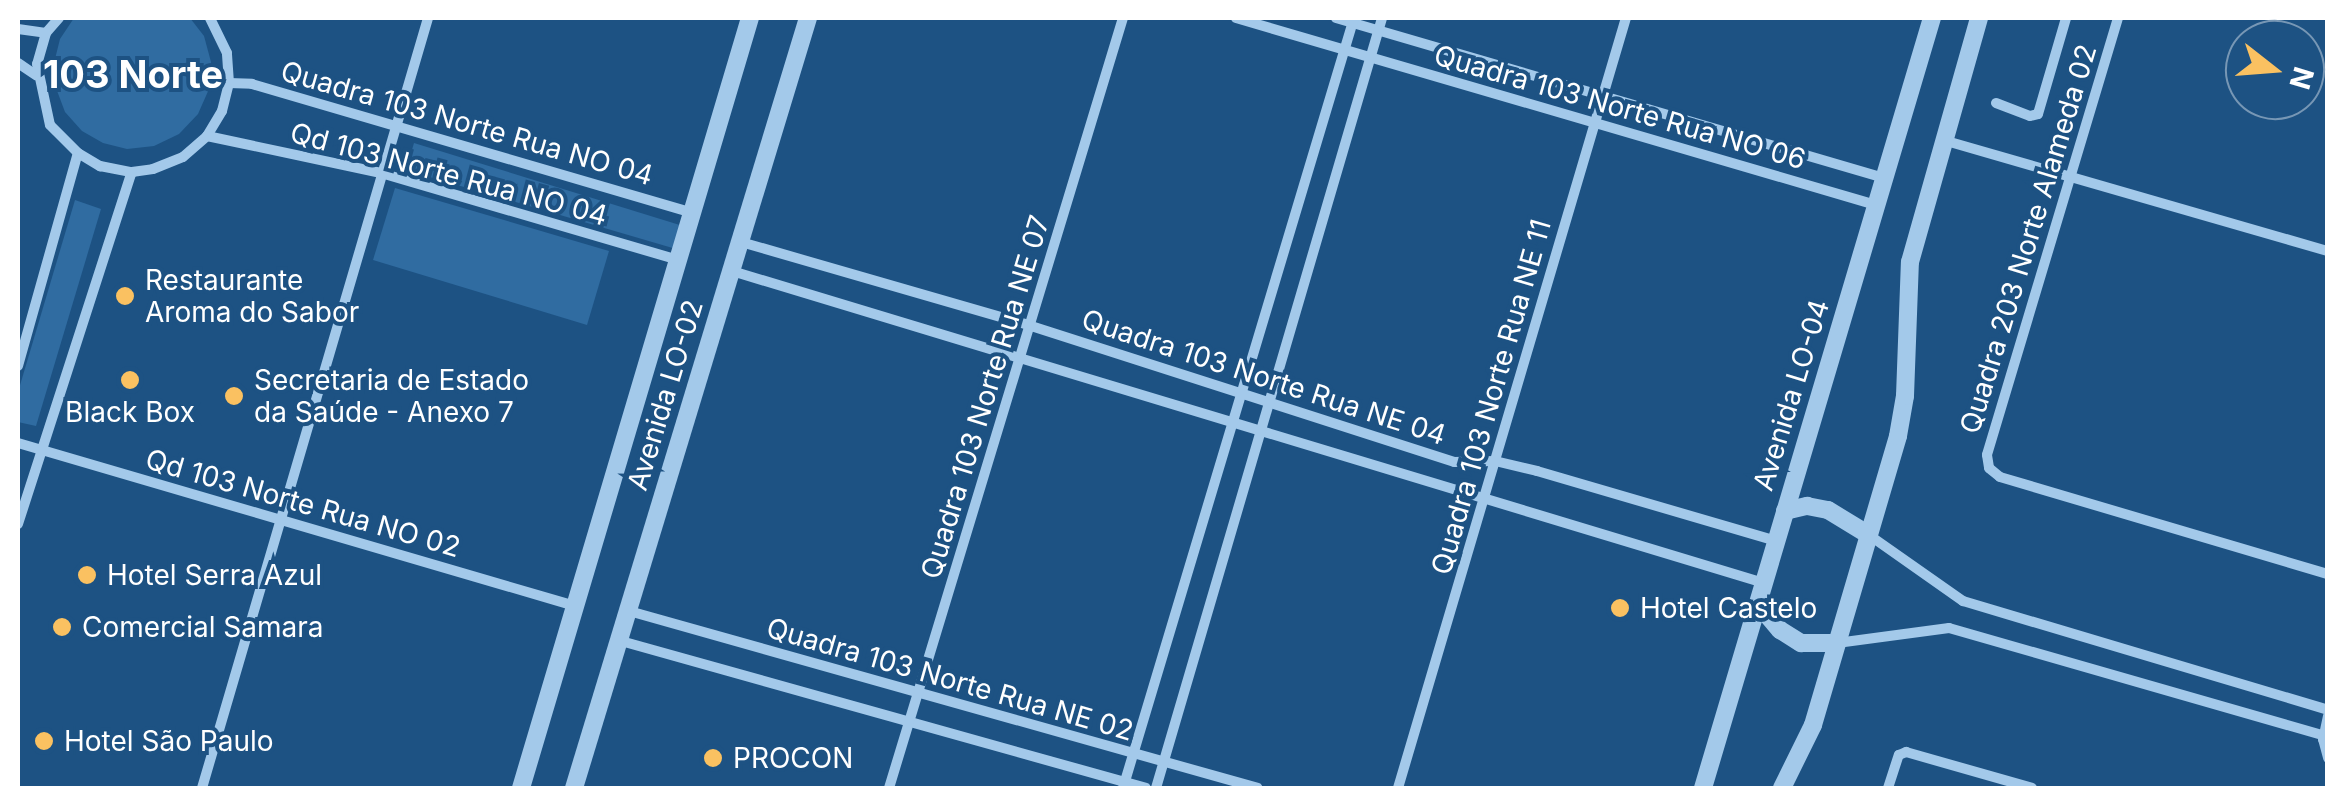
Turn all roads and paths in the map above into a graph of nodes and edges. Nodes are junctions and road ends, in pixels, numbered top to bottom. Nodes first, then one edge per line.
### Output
1 (59, 18) edge
2 (210, 18) edge
3 (428, 18) edge
4 (750, 18) edge
5 (808, 18) edge
6 (1123, 18) edge
7 (1236, 18) edge
8 (1336, 18) edge
9 (1382, 18) edge
10 (1626, 18) edge
11 (1932, 18) edge
12 (1979, 18) edge
13 (2066, 18) edge
14 (2118, 18) edge
15 (1353, 20) edge
16 (18, 29) edge
17 (1378, 30) junction
18 (46, 33) junction
19 (1344, 48) junction
20 (1370, 57) junction
21 (18, 62) edge
22 (36, 75) junction
23 (229, 83) junction
24 (1603, 98) junction
25 (1996, 103) dead end
26 (394, 125) junction
27 (1595, 126) junction
28 (207, 136) junction
29 (1942, 140) junction
30 (78, 153) junction
31 (132, 172) junction
32 (380, 173) junction
33 (2071, 175) junction
34 (1884, 178) junction
35 (1876, 204) junction
36 (692, 213) junction
37 (740, 242) junction
38 (2328, 251) edge
39 (678, 260) junction
40 (732, 271) junction
41 (1028, 325) junction
42 (1020, 359) junction
43 (18, 366) edge
44 (1242, 396) junction
45 (1267, 403) junction
46 (1234, 424) junction
47 (1258, 431) junction
48 (18, 443) edge
49 (39, 450) junction
50 (1495, 461) junction
51 (1485, 498) junction
52 (1785, 511) junction
53 (278, 518) junction
54 (18, 524) edge
55 (1869, 535) junction
56 (1776, 541) junction
57 (2328, 574) edge
58 (1764, 583) junction
59 (1758, 604) junction
60 (575, 606) junction
61 (630, 612) junction
62 (620, 642) junction
63 (1837, 644) junction
64 (920, 692) junction
65 (2328, 713) edge
66 (911, 725) junction
67 (2323, 735) junction
68 (1133, 755) junction
69 (2328, 758) edge
70 (1162, 762) junction
71 (1124, 787) edge
72 (202, 788) edge
73 (520, 788) edge
74 (574, 788) edge
75 (889, 788) edge
76 (1146, 788) edge
77 (1156, 788) edge
78 (1258, 788) edge
79 (1398, 788) edge
80 (1703, 788) edge
81 (1782, 788) edge
82 (1888, 788) edge
83 (2032, 788) edge

1 - 18 street
2 - 23 street
3 - 26 street
4 - 36 street, Avenida LO-02
5 - 37 street, Avenida LO-02
6 - 41 street, Quadra 103 Norte Rua NE 07
7 - 19 street, Quadra 103 Norte Rua NO 06
8 - 15 street, Quadra 103 Norte Rua NO 06
9 - 17 street
10 - 24 street, Quadra 103 Norte Rua NE 11
11 - 34 street, Avenida LO-04
12 - 29 street
13 - 25 street
14 - 33 street, Quadra 203 Norte Alameda 02
15 - 17 street, Quadra 103 Norte Rua NO 06
15 - 19 street
16 - 18 street
17 - 20 street
17 - 24 street, Quadra 103 Norte Rua NO 06
18 - 22 street
19 - 20 street, Quadra 103 Norte Rua NO 06
19 - 44 street
20 - 27 street, Quadra 103 Norte Rua NO 06
20 - 45 street
21 - 22 street
22 - 30 street
23 - 26 street, Quadra 103 Norte Rua NO 04
23 - 28 street
24 - 27 street, Quadra 103 Norte Rua NE 11
24 - 34 street, Quadra 103 Norte Rua NO 06
26 - 32 street
26 - 36 street, Quadra 103 Norte Rua NO 04
27 - 35 street, Quadra 103 Norte Rua NO 06
27 - 50 street, Quadra 103 Norte Rua NE 11
28 - 31 street
28 - 32 street, Qd 103 Norte Rua NO 04
29 - 33 street
29 - 55 street
30 - 31 street
30 - 43 street
31 - 49 street
32 - 39 street, Qd 103 Norte Rua NO 04
32 - 53 street
33 - 38 street
33 - 57 street, Quadra 203 Norte Alameda 02
34 - 35 street, Avenida LO-04
35 - 52 street, Avenida LO-04
36 - 39 street, Avenida LO-02
37 - 40 street, Avenida LO-02
37 - 41 street, Quadra 103 Norte Rua NE 04
39 - 60 street, Avenida LO-02
40 - 42 street
40 - 61 street, Avenida LO-02
41 - 42 street, Quadra 103 Norte Rua NE 07
41 - 44 street, Quadra 103 Norte Rua NE 04
42 - 46 street
42 - 64 street, Quadra 103 Norte Rua NE 07
44 - 45 street, Quadra 103 Norte Rua NE 04
44 - 46 street
45 - 47 street
45 - 50 street, Quadra 103 Norte Rua NE 04
46 - 47 street
46 - 68 street
47 - 51 street
47 - 70 street
48 - 49 street, Qd 103 Norte Rua NO 02
49 - 53 street, Qd 103 Norte Rua NO 02
49 - 54 street
50 - 51 street, Quadra 103 Norte Rua NE 11
50 - 56 street, Quadra 103 Norte Rua NE 04
51 - 58 street
51 - 79 street, Quadra 103 Norte Rua NE 11
52 - 55 street
52 - 56 street, Avenida LO-04
53 - 60 street, Qd 103 Norte Rua NO 02
53 - 72 street
55 - 63 street
55 - 65 street
56 - 58 street, Avenida LO-04
58 - 59 street, Avenida LO-04
59 - 63 street
59 - 80 street, Avenida LO-04
60 - 73 street, Avenida LO-02
61 - 62 street, Avenida LO-02
61 - 64 street, Quadra 103 Norte Rua NE 02
62 - 66 street, Quadra 103 Norte Rua NE 02
62 - 74 street, Avenida LO-02
63 - 67 street
63 - 81 street
64 - 66 street, Quadra 103 Norte Rua NE 07
64 - 68 street, Quadra 103 Norte Rua NE 02
65 - 67 street
66 - 71 street, Quadra 103 Norte Rua NE 02
66 - 75 street, Quadra 103 Norte Rua NE 07
67 - 69 street
68 - 70 street, Quadra 103 Norte Rua NE 02
68 - 71 street
70 - 77 street
70 - 78 street, Quadra 103 Norte Rua NE 02
71 - 76 street, Quadra 103 Norte Rua NE 02
82 - 83 street

